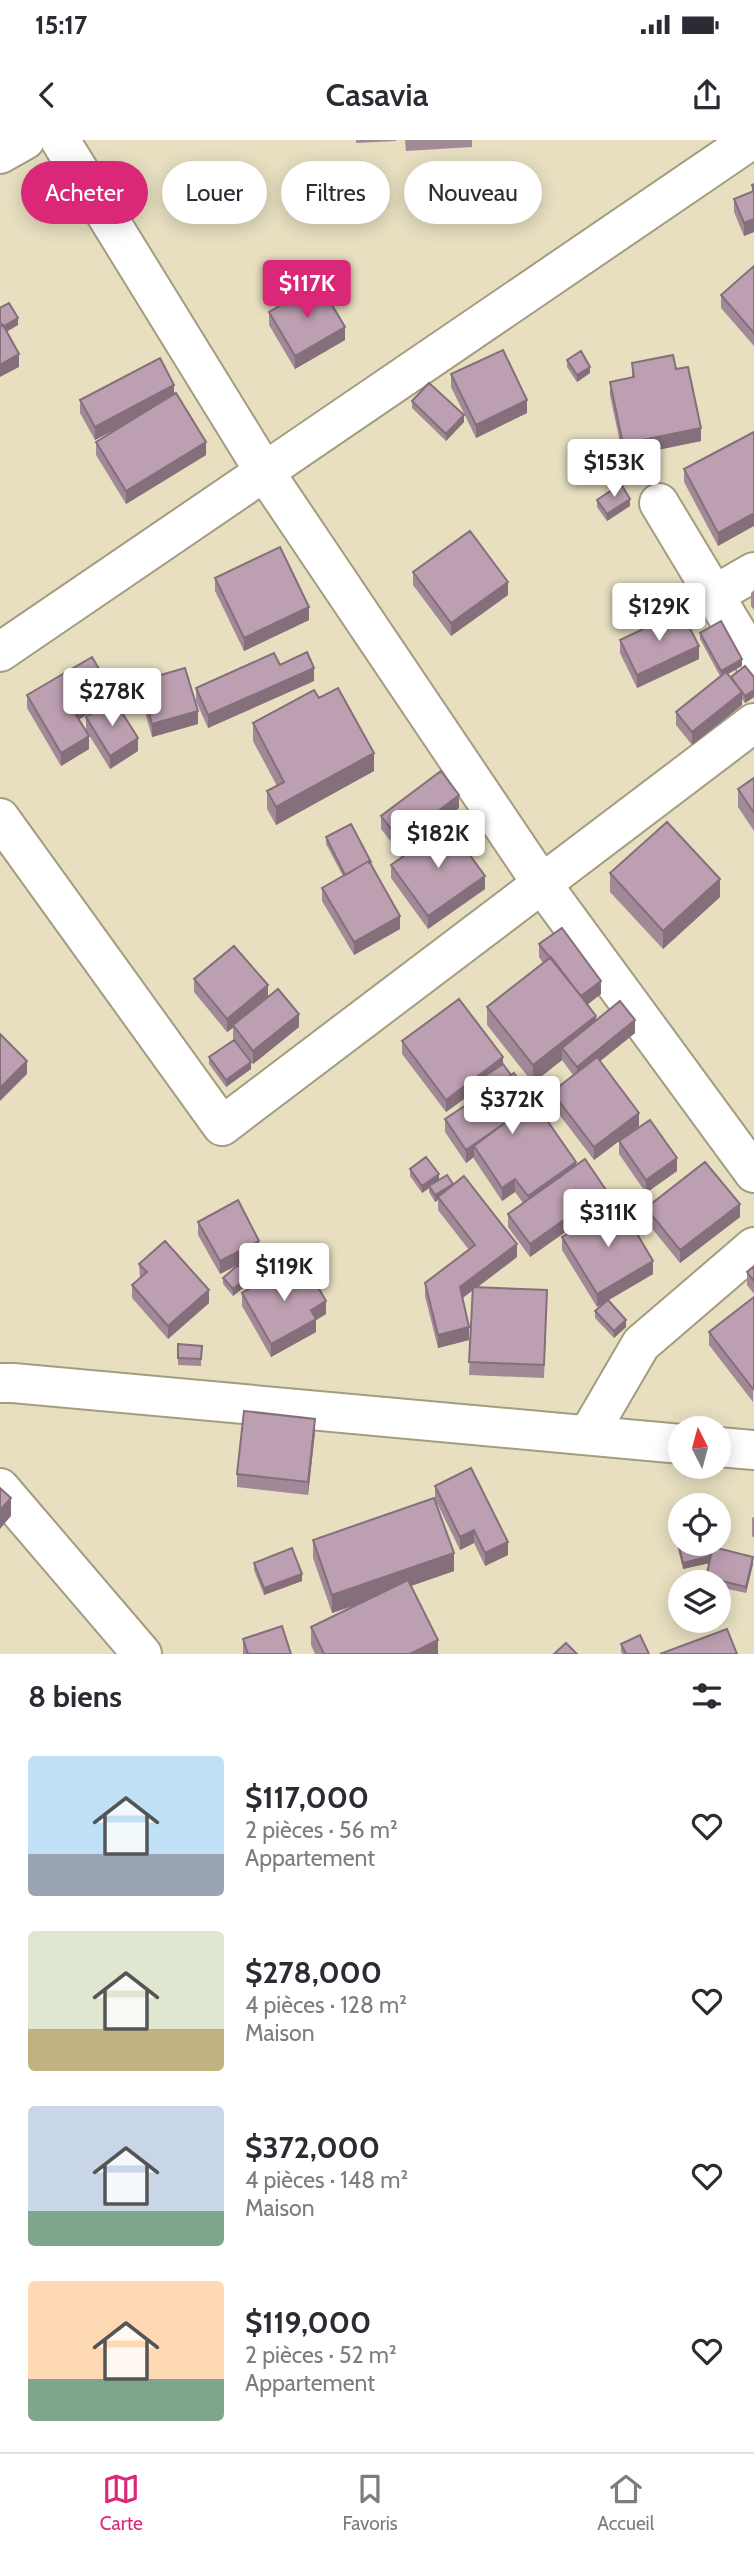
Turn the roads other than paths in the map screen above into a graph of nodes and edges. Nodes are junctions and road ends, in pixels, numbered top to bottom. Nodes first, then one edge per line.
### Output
1 (25, 140) edge
2 (60, 140) edge
3 (751, 140) edge
4 (0, 154) edge
5 (264, 471) junction
6 (659, 503) dead end
7 (754, 572) edge
8 (715, 595) junction
9 (0, 652) edge
10 (754, 661) edge
11 (754, 723) edge
12 (0, 818) edge
13 (541, 884) junction
14 (754, 1173) edge
15 (754, 1247) edge
16 (0, 1383) edge
17 (588, 1435) junction
18 (668, 1443) edge
19 (732, 1448) edge
20 (754, 1450) edge
21 (0, 1488) edge
22 (142, 1654) edge

1 - 4 street
2 - 5 street
3 - 5 street
5 - 9 street
5 - 13 street
6 - 8 street
7 - 8 street
8 - 10 street
11 - 13 street
12 - 13 street
13 - 14 street
15 - 17 street
16 - 17 street
17 - 18 street
19 - 20 street
21 - 22 street

